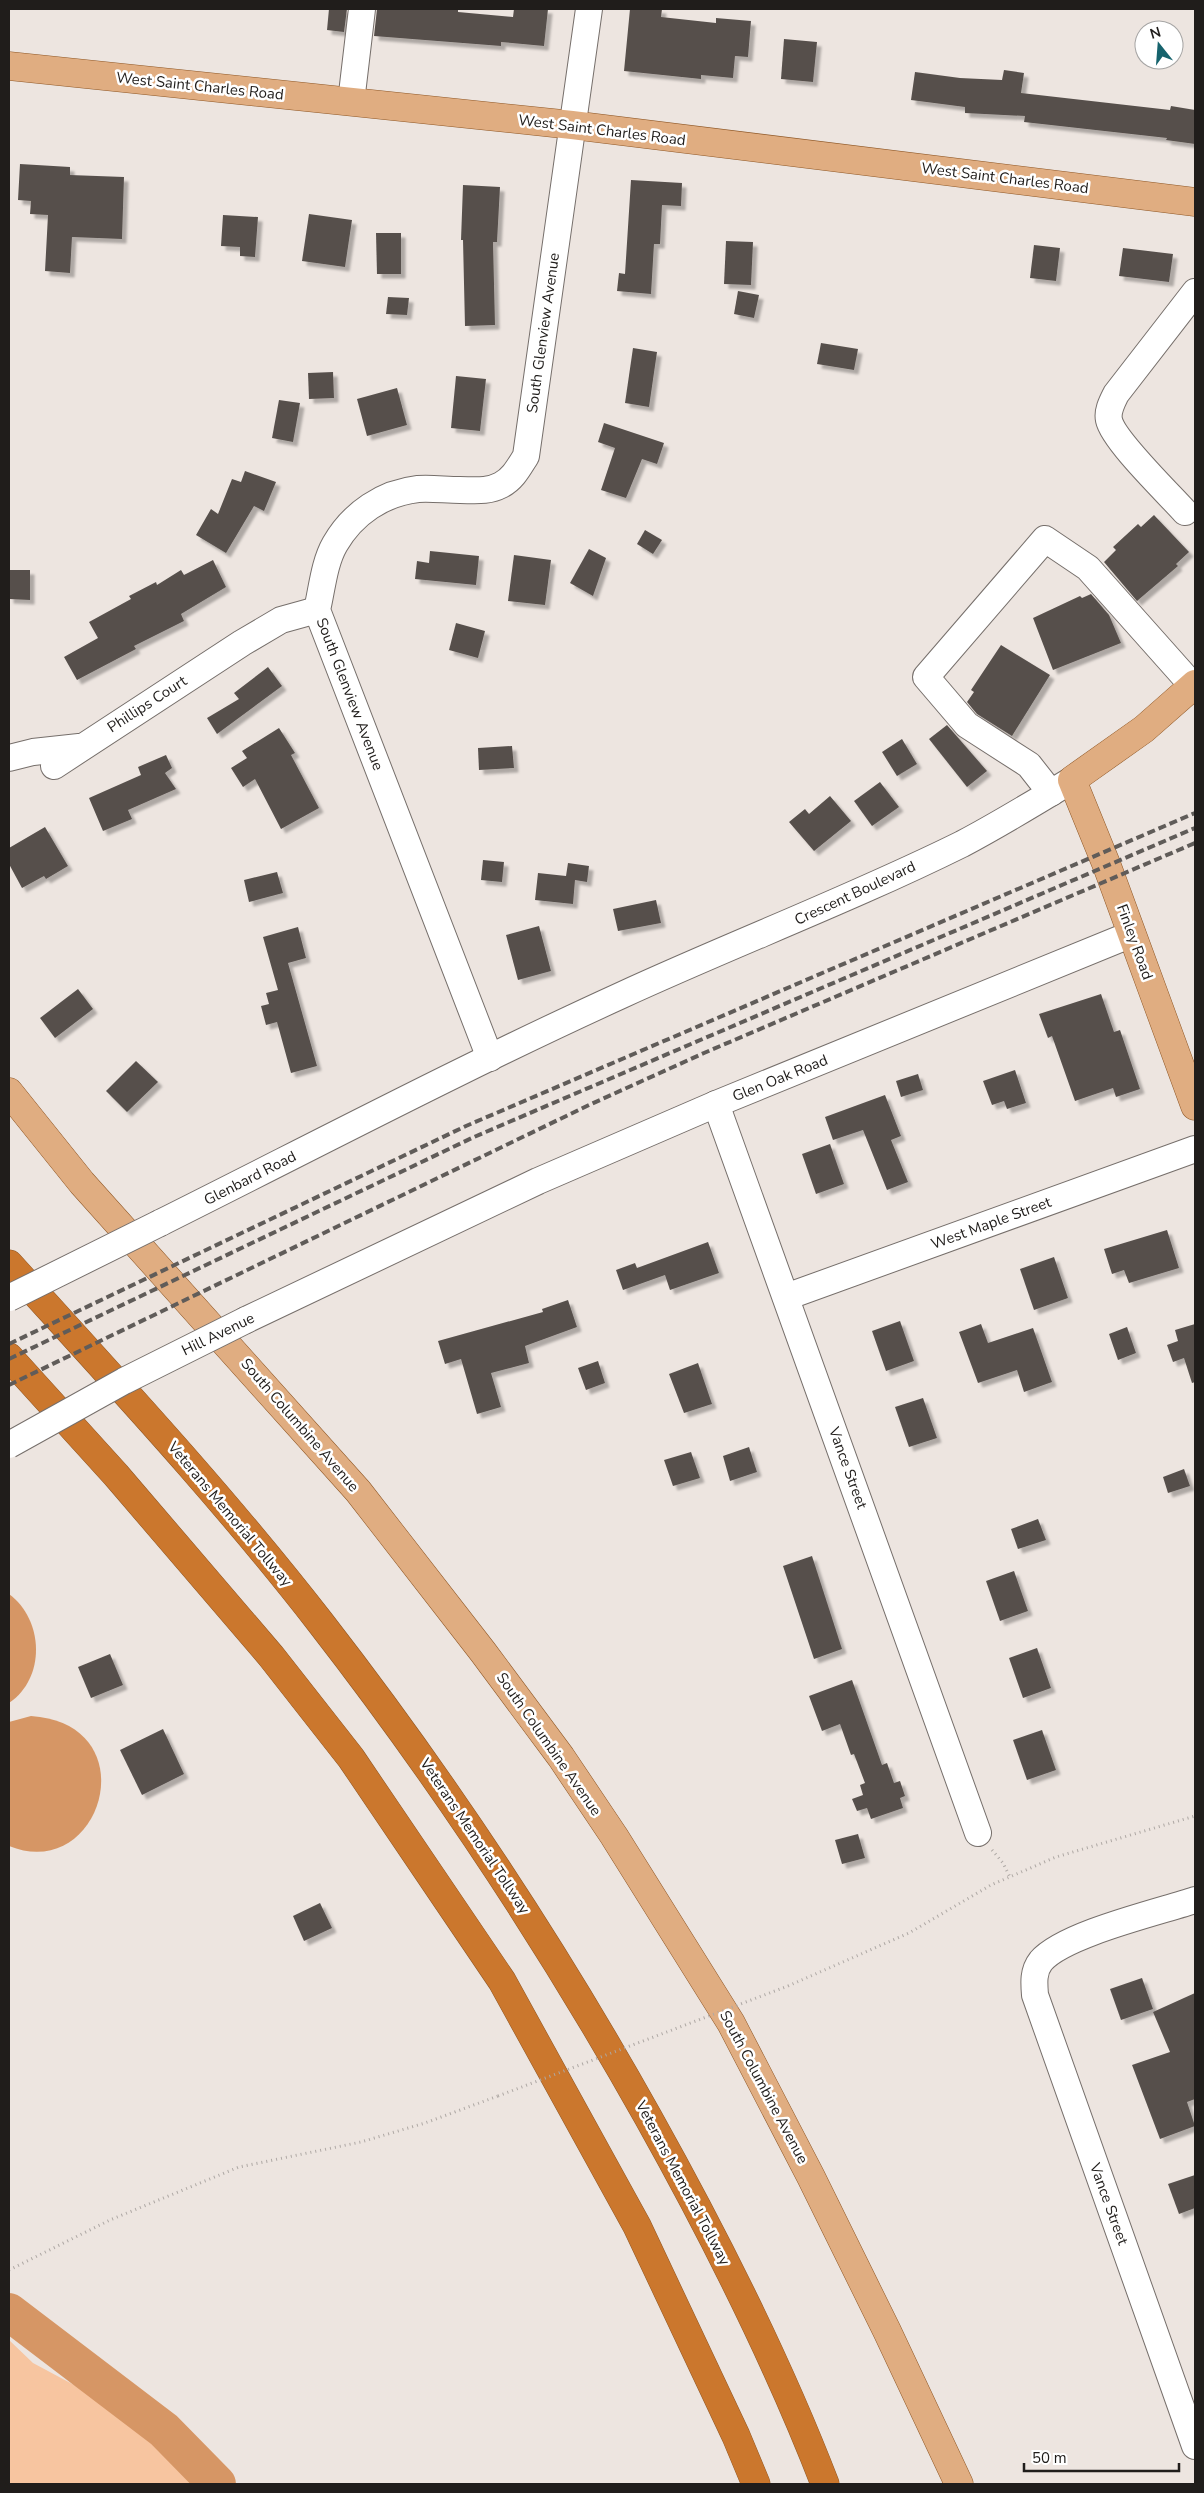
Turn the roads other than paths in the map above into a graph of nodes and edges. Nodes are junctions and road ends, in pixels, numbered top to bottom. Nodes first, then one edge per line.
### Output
1 (362, 9) edge
2 (589, 9) edge
3 (9, 66) edge
4 (351, 102) junction
5 (572, 125) junction
6 (1195, 202) edge
7 (1195, 292) edge
8 (1185, 512) dead end
9 (317, 610) junction
10 (1194, 685) edge
11 (82, 746) junction
12 (9, 758) edge
13 (54, 766) dead end
14 (1062, 786) junction
15 (1132, 934) junction
16 (490, 1058) junction
17 (9, 1092) edge
18 (716, 1104) junction
19 (1195, 1106) edge
20 (1195, 1150) edge
21 (432, 1232) joint
22 (9, 1264) edge
23 (786, 1297) junction
24 (9, 1298) edge
25 (9, 1357) edge
26 (9, 1445) edge
27 (978, 1833) road end
28 (1195, 1900) edge
29 (1195, 2446) edge
30 (756, 2484) edge
31 (825, 2484) edge
32 (959, 2484) edge

1 - 4 street
2 - 5 street, South Glenview Avenue
3 - 4 main road, West Saint Charles Road
4 - 5 main road, West Saint Charles Road
5 - 6 main road, West Saint Charles Road
5 - 9 street, South Glenview Avenue
7 - 8 street
9 - 11 street, Phillips Court
9 - 16 street, South Glenview Avenue
10 - 14 main road, Crescent Boulevard
10 - 14 street
11 - 12 street
11 - 13 street, Phillips Court
14 - 15 main road, Finley Road
14 - 16 street, Crescent Boulevard
15 - 18 street, Glen Oak Road
15 - 19 main road, Finley Road
16 - 24 street, Glenbard Road, bridge
17 - 32 main road, South Columbine Avenue
18 - 21 street, Glen Oak Road
18 - 23 street, Vance Street
20 - 23 street, West Maple Street
21 - 26 street, Hill Avenue, bridge
22 - 31 highway, Veterans Memorial Tollway
23 - 27 street, Vance Street
25 - 30 highway
28 - 29 street, Vance Street

